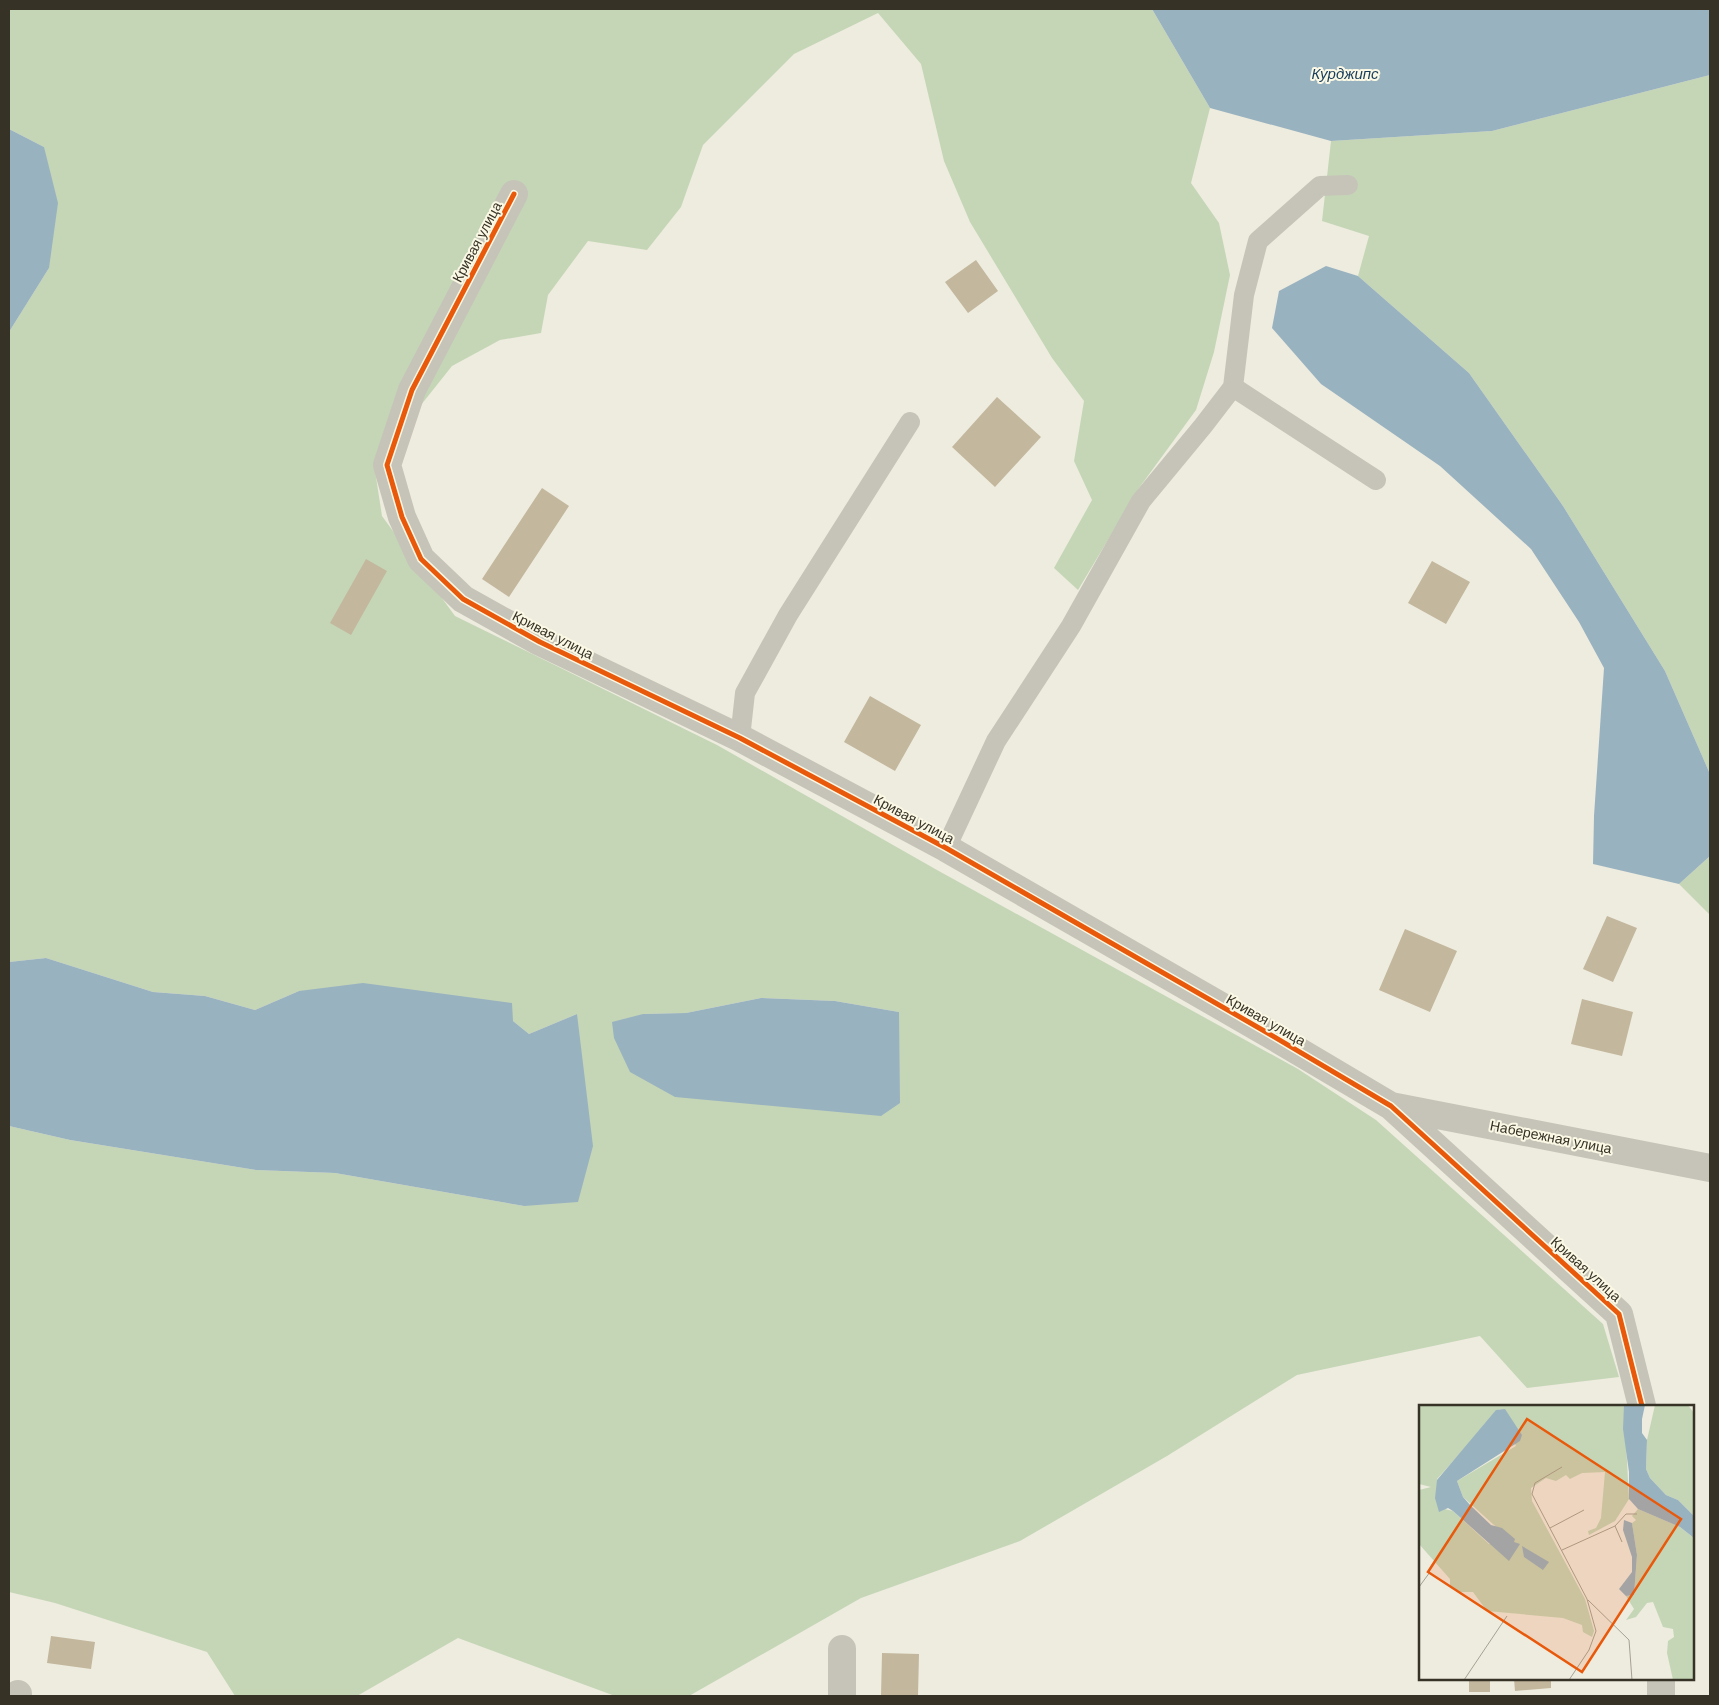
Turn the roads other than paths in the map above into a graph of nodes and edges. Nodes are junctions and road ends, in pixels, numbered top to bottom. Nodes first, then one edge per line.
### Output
1 (1348, 184) dead end
2 (514, 194) dead end
3 (1232, 387) junction
4 (910, 422) dead end
5 (1376, 480) dead end
6 (740, 738) junction
7 (946, 848) junction
8 (1391, 1106) junction
9 (1710, 1168) edge
10 (1642, 1405) edge
11 (842, 1649) dead end
12 (1661, 1680) edge
13 (842, 1696) edge
14 (1661, 1696) edge

1 - 3 lane
2 - 6 street, Кривая улица
3 - 5 lane
3 - 7 lane
4 - 6 lane
6 - 7 street, Кривая улица
7 - 8 street, Кривая улица
8 - 9 street, Набережная улица
8 - 10 street, Кривая улица
11 - 13 street
12 - 14 street

